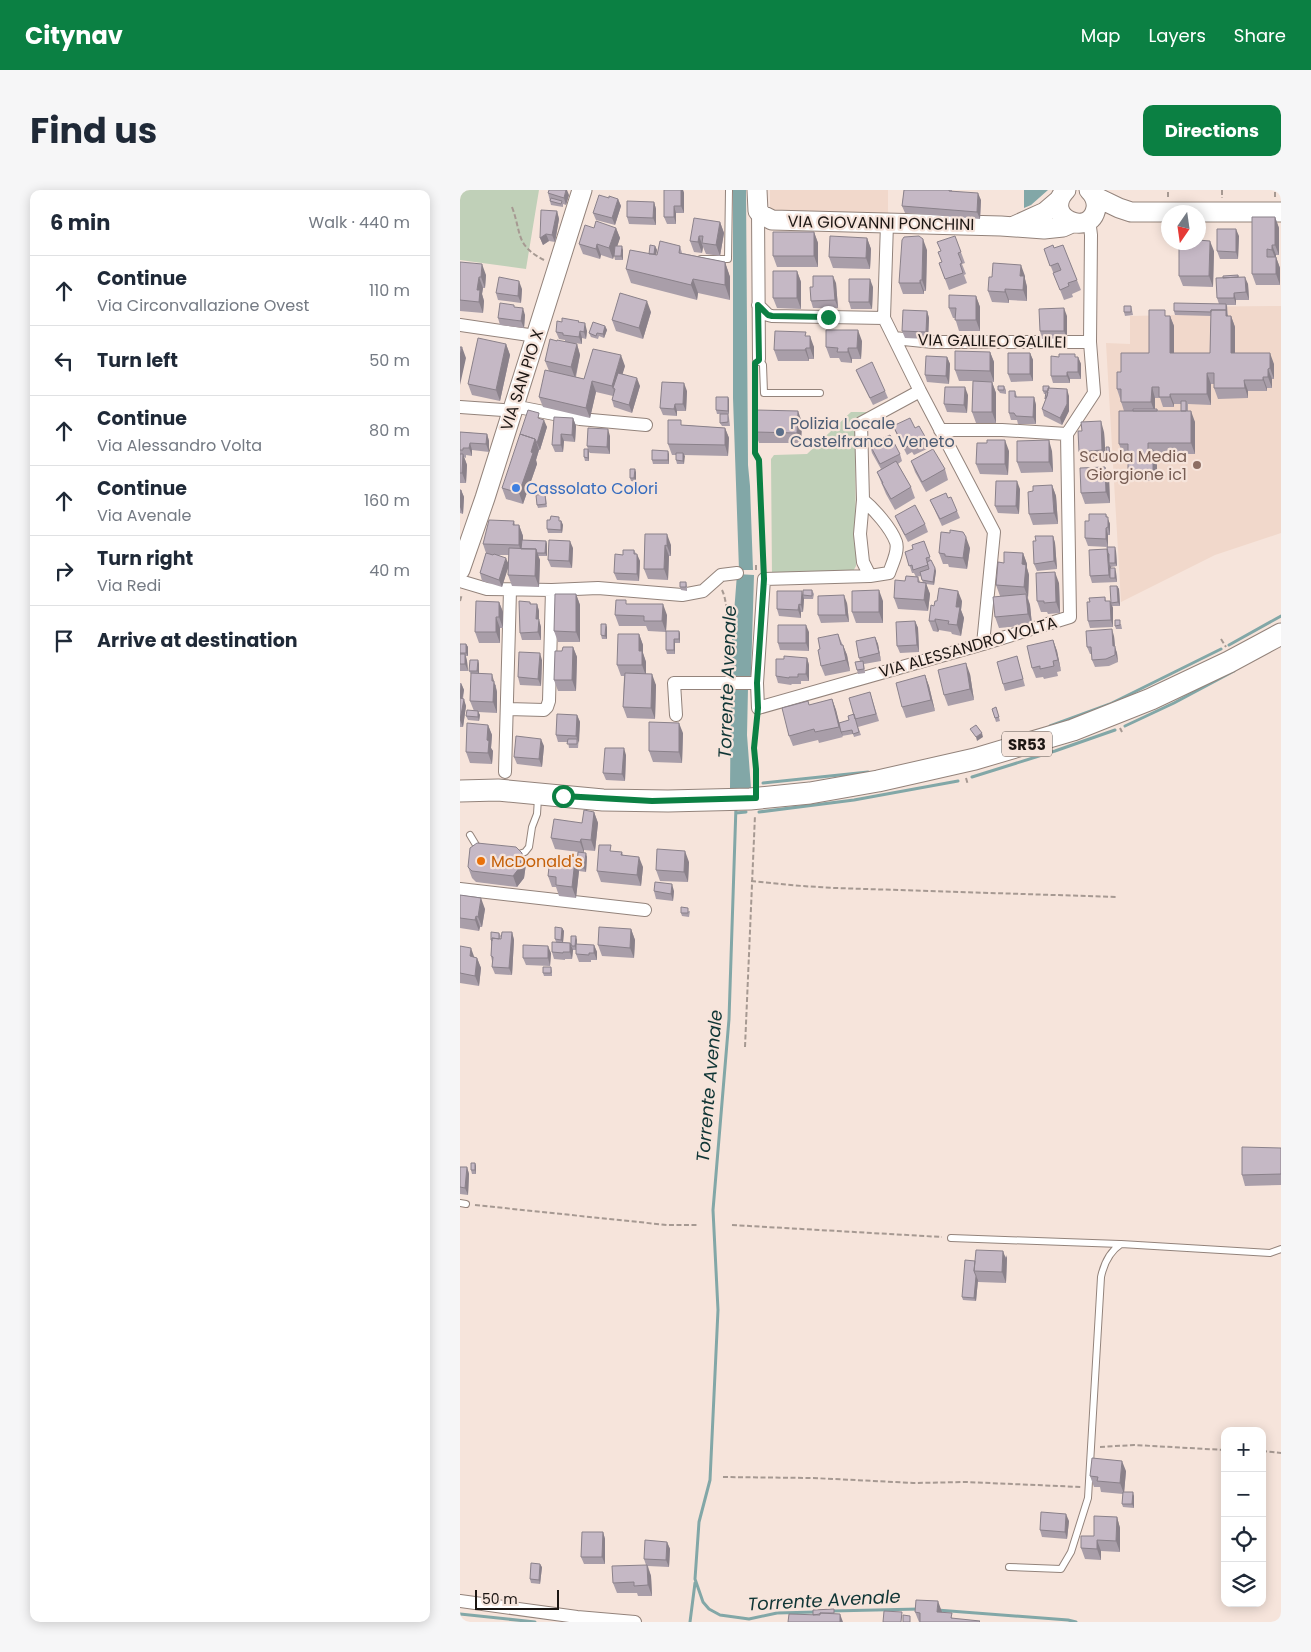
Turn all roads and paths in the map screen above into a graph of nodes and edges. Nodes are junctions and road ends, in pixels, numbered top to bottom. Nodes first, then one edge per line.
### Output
1 (582, 190) edge
2 (729, 190) edge
3 (1168, 190) edge
4 (1222, 190) edge
5 (1275, 190) edge
6 (1063, 193) edge
7 (1091, 193) edge
8 (1168, 199) dead end
9 (1222, 199) dead end
10 (757, 203) edge
11 (1278, 205) edge
12 (512, 207) dead end
13 (1131, 212) junction
14 (887, 224) junction
15 (1083, 224) junction
16 (1011, 227) junction
17 (691, 259) edge
18 (550, 263) dead end
19 (758, 305) junction
20 (884, 318) junction
21 (460, 326) edge
22 (536, 336) junction
23 (894, 338) junction
24 (1090, 342) junction
25 (759, 360) joint
26 (920, 391) junction
27 (755, 393) dead end
28 (820, 393) dead end
29 (460, 407) edge
30 (512, 409) junction
31 (646, 425) dead end
32 (940, 430) junction
33 (1067, 434) junction
34 (863, 500) junction
35 (756, 565) dead end
36 (460, 570) edge
37 (737, 573) dead end
38 (760, 576) junction
39 (870, 576) junction
40 (711, 584) junction
41 (461, 587) edge
42 (510, 590) junction
43 (552, 590) junction
44 (460, 601) edge
45 (1281, 634) edge
46 (983, 644) junction
47 (727, 683) junction
48 (753, 683) junction
49 (758, 708) junction
50 (507, 709) junction
51 (676, 715) dead end
52 (460, 779) edge
53 (502, 781) junction
54 (460, 792) edge
55 (753, 798) junction
56 (538, 804) junction
57 (470, 835) dead end
58 (488, 852) edge
59 (507, 855) edge
60 (751, 881) junction
61 (460, 889) edge
62 (1117, 897) dead end
63 (645, 910) dead end
64 (745, 1048) dead end
65 (463, 1203) edge
66 (697, 1225) dead end
67 (732, 1225) dead end
68 (952, 1238) joint
69 (1122, 1244) junction
70 (1281, 1249) edge
71 (1090, 1447) junction
72 (1221, 1450) edge
73 (1266, 1452) edge
74 (1281, 1453) edge
75 (723, 1477) dead end
76 (1088, 1488) junction
77 (1009, 1567) dead end
78 (460, 1601) edge
79 (635, 1622) edge

1 - 22 street, VIA SAN PIO X
2 - 17 lane
3 - 8 path
4 - 9 path
5 - 11 path
6 - 15 street
6 - 16 street
7 - 13 street
7 - 15 street
10 - 14 street, VIA GIOVANNI PONCHINI
10 - 19 street
11 - 13 street
12 - 18 path
13 - 15 street, VIA GIOVANNI PONCHINI
14 - 16 street, VIA GIOVANNI PONCHINI
14 - 20 street
15 - 16 street, VIA GIOVANNI PONCHINI
15 - 24 street
19 - 20 street
19 - 25 street
20 - 23 street
21 - 22 street
22 - 30 street, VIA SAN PIO X
23 - 24 street, VIA GALILEO GALILEI
23 - 26 street
24 - 33 street
25 - 28 lane
26 - 32 street
26 - 34 street
27 - 38 path
29 - 30 street
30 - 31 street
30 - 36 street, VIA SAN PIO X
32 - 33 street
32 - 46 street
33 - 46 street, VIA ALESSANDRO VOLTA
34 - 39 street
34 - 39 street
35 - 38 path
37 - 40 street
38 - 39 street
38 - 48 street
40 - 43 street
40 - 47 path
41 - 42 street
41 - 44 path
42 - 43 street
42 - 50 street
43 - 50 street
45 - 55 main road, SR53
46 - 49 street, VIA ALESSANDRO VOLTA
47 - 48 street
47 - 51 street
48 - 49 street
49 - 55 path
50 - 53 street
52 - 53 main road, SR53
53 - 54 main road, SR53
53 - 56 main road, SR53
55 - 56 main road, SR53
55 - 60 path
56 - 59 lane
57 - 58 lane
60 - 62 path
60 - 64 path
61 - 63 street
65 - 66 path
67 - 68 path
68 - 69 lane
69 - 70 lane
69 - 71 lane
71 - 72 path
71 - 76 lane
73 - 74 path
75 - 76 path
76 - 77 lane
78 - 79 street

